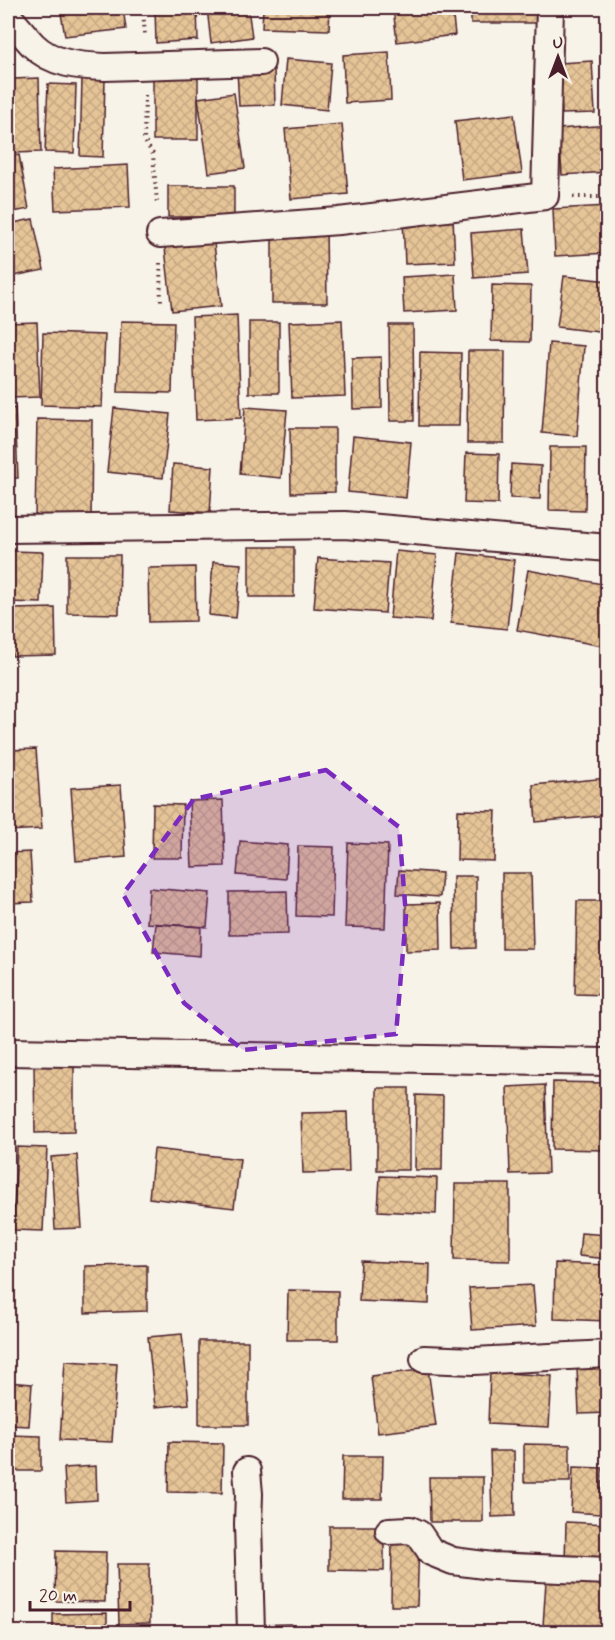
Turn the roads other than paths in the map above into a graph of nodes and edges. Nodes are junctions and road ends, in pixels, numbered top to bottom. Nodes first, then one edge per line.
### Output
1 (550, 8) edge
2 (10, 14) edge
3 (261, 62) dead end
4 (160, 234) road end
5 (8, 529) edge
6 (608, 548) edge
7 (8, 1052) edge
8 (608, 1062) edge
9 (608, 1354) edge
10 (424, 1359) dead end
11 (247, 1471) dead end
12 (389, 1531) dead end
13 (608, 1571) edge
14 (251, 1632) edge

1 - 4 street
2 - 3 street
5 - 6 street
7 - 8 street
9 - 10 street
11 - 14 street
12 - 13 street

